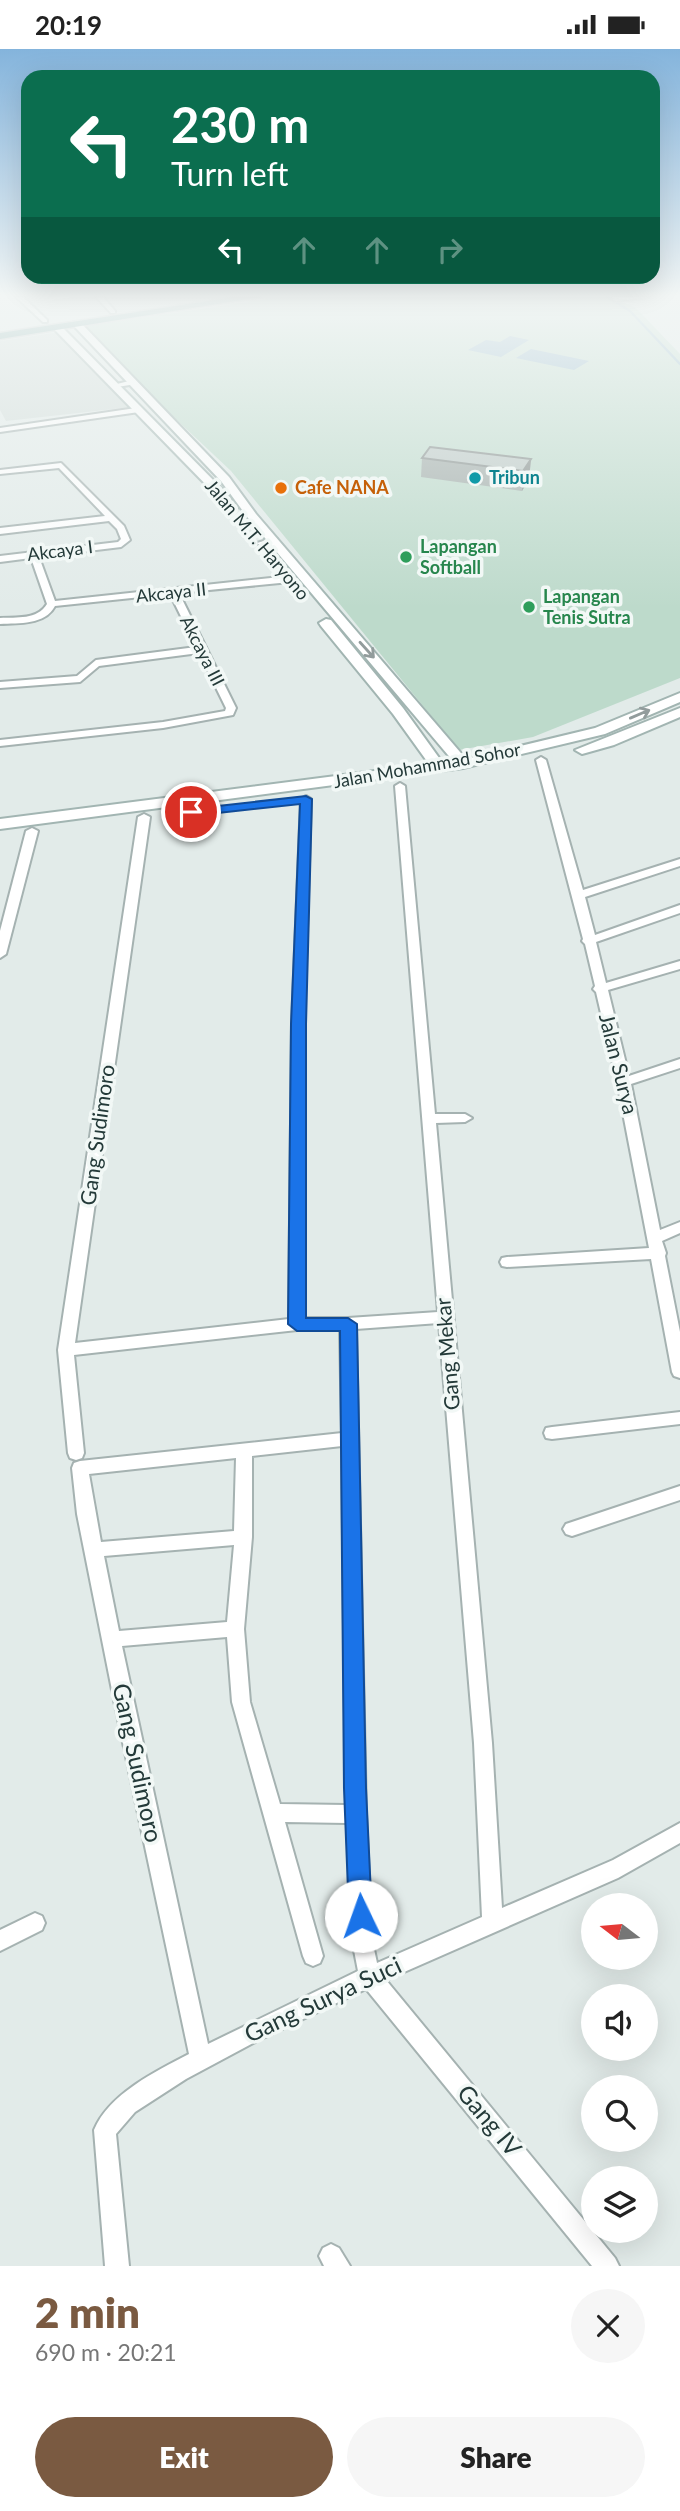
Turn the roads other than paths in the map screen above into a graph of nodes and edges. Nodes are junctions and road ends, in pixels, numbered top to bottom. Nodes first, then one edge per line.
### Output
1 (129, 400) edge
2 (150, 400) edge
3 (136, 410) junction
4 (0, 430) edge
5 (178, 430) junction
6 (161, 433) junction
7 (0, 472) edge
8 (111, 518) junction
9 (0, 531) edge
10 (267, 542) junction
11 (34, 555) junction
12 (0, 559) edge
13 (290, 579) junction
14 (174, 593) junction
15 (52, 604) junction
16 (0, 621) edge
17 (345, 628) junction
18 (332, 630) junction
19 (199, 650) junction
20 (0, 685) edge
21 (680, 697) edge
22 (415, 710) junction
23 (398, 711) junction
24 (680, 712) edge
25 (605, 736) junction
26 (0, 743) edge
27 (541, 760) junction
28 (463, 764) junction
29 (439, 768) junction
30 (400, 786) junction
31 (306, 799) junction
32 (229, 803) junction
33 (144, 817) junction
34 (0, 824) edge
35 (32, 831) junction
36 (0, 835) edge
37 (680, 862) edge
38 (579, 895) junction
39 (680, 909) edge
40 (588, 940) junction
41 (0, 954) edge
42 (680, 965) edge
43 (599, 989) junction
44 (680, 1063) edge
45 (624, 1082) junction
46 (465, 1118) dead end
47 (428, 1119) junction
48 (680, 1227) edge
49 (657, 1246) junction
50 (507, 1262) dead end
51 (444, 1317) junction
52 (297, 1324) junction
53 (348, 1324) junction
54 (678, 1337) edge
55 (66, 1350) junction
56 (680, 1372) edge
57 (680, 1418) edge
58 (552, 1433) dead end
59 (348, 1439) junction
60 (244, 1450) junction
61 (78, 1460) junction
62 (680, 1493) edge
63 (572, 1529) dead end
64 (243, 1537) junction
65 (96, 1550) junction
66 (235, 1629) junction
67 (111, 1639) junction
68 (275, 1814) junction
69 (356, 1815) junction
70 (680, 1832) edge
71 (35, 1923) dead end
72 (493, 1923) junction
73 (0, 1941) edge
74 (313, 1956) dead end
75 (370, 1978) junction
76 (200, 2057) junction
77 (117, 2266) edge
78 (607, 2266) edge

1 - 3 street, Jalan M.T. Haryono
2 - 5 street
3 - 4 street
3 - 6 street, Jalan M.T. Haryono
5 - 6 street
5 - 10 street
6 - 10 street, Jalan M.T. Haryono
7 - 8 street
8 - 9 street
8 - 11 street, Akcaya I
10 - 13 street, Jalan M.T. Haryono
10 - 17 street
11 - 12 street, Akcaya I
11 - 15 street
13 - 14 street, Akcaya II
13 - 18 street, Jalan M.T. Haryono
14 - 15 street, Akcaya II
14 - 19 street, Akcaya III
15 - 16 street
17 - 18 street
17 -> 22 street
18 - 23 street, Jalan M.T. Haryono
19 - 20 street
19 - 26 street, Akcaya III
25 -> 21 street, Jalan Mohammad Sohor
22 - 23 street
22 - 28 street
23 - 29 street, Jalan M.T. Haryono
24 - 25 street, Jalan Mohammad Sohor
25 - 27 street, Jalan Mohammad Sohor
25 - 28 street, Jalan Mohammad Sohor
27 - 30 street, Jalan Mohammad Sohor
27 - 38 street, Jalan Surya
28 - 29 street, Jalan Mohammad Sohor
29 - 32 street, Jalan Mohammad Sohor
30 - 31 street, Jalan Mohammad Sohor
30 - 47 street, Gang Mekar
31 - 32 street, Jalan Mohammad Sohor
31 - 52 street
32 - 33 street, Jalan Mohammad Sohor
32 - 34 street, Jalan Mohammad Sohor
33 - 35 street, Jalan Mohammad Sohor
33 - 55 street, Gang Sudimoro
35 - 36 street, Jalan Mohammad Sohor
35 - 41 street
37 - 38 street
38 - 40 street, Jalan Surya
39 - 40 street
40 - 43 street, Jalan Surya
42 - 43 street
43 - 45 street, Jalan Surya
44 - 45 street
45 - 49 street, Jalan Surya
46 - 47 street
47 - 51 street, Gang Mekar
48 - 49 street
49 - 50 street
49 - 54 street, Jalan Surya
51 - 53 street
51 - 72 street, Gang Mekar
52 - 53 street
52 - 55 street
53 - 59 street
54 - 56 street, Jalan Surya
55 - 61 street, Gang Sudimoro
57 - 58 street
59 - 60 street
59 - 69 street
60 - 61 street
60 - 64 street
61 - 65 street, Gang Sudimoro
62 - 63 street
64 - 65 street
64 - 66 street
65 - 67 street, Gang Sudimoro
66 - 67 street
66 - 68 street
67 - 76 street, Gang Sudimoro
68 - 69 street
68 - 74 street
69 - 75 street
70 - 72 street, Gang Surya Suci
71 - 73 street
72 - 75 street, Gang Surya Suci
75 - 76 street, Gang Surya Suci
75 - 78 street, Gang IV
76 - 77 street, Gang Surya Suci

